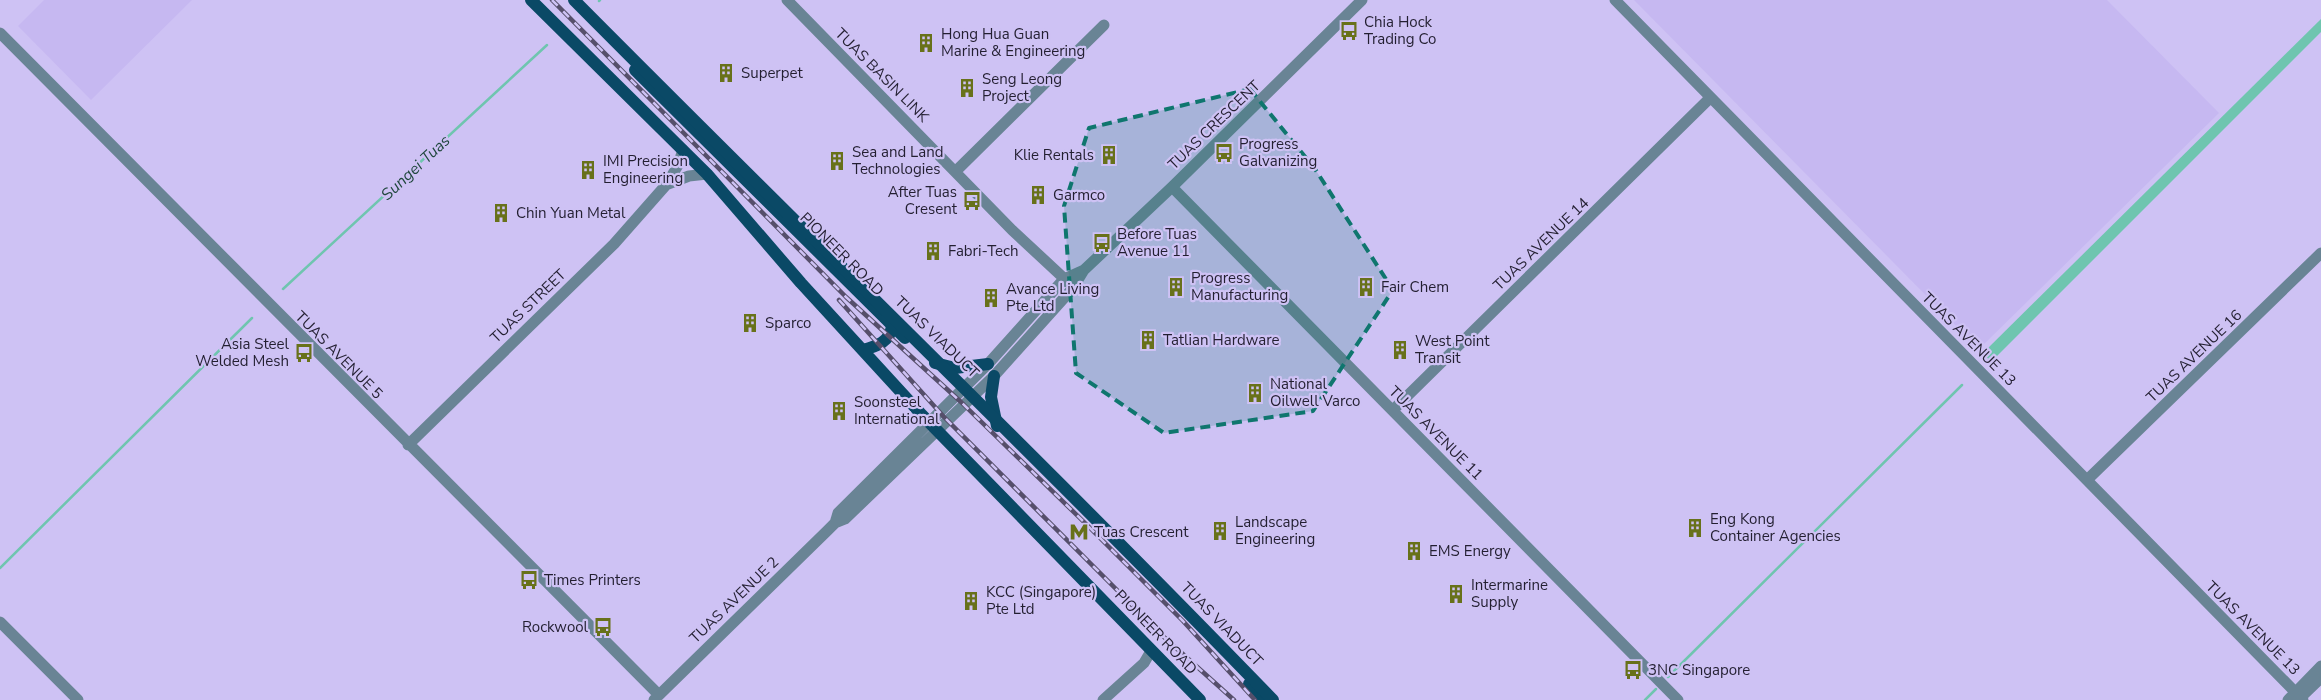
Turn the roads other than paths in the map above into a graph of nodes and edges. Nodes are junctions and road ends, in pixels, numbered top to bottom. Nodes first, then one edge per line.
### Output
1 (532, 0) edge
2 (566, 0) edge
3 (574, 0) edge
4 (787, 0) edge
5 (1362, 0) edge
6 (1615, 0) edge
7 (1104, 25) dead end
8 (0, 33) edge
9 (1710, 98) junction
10 (683, 150) junction
11 (956, 171) junction
12 (707, 174) junction
13 (666, 185) junction
14 (1172, 187) junction
15 (2321, 253) edge
16 (1084, 270) junction
17 (1064, 279) junction
18 (1074, 288) junction
19 (892, 326) junction
20 (863, 350) junction
21 (930, 362) junction
22 (988, 364) junction
23 (994, 376) junction
24 (960, 391) junction
25 (969, 401) junction
26 (1393, 410) junction
27 (928, 422) junction
28 (998, 428) junction
29 (938, 431) junction
30 (408, 445) junction
31 (2087, 480) junction
32 (835, 523) junction
33 (0, 622) edge
34 (1151, 651) junction
35 (2321, 666) edge
36 (2321, 678) edge
37 (657, 698) edge
38 (2297, 698) edge
39 (78, 700) edge
40 (1103, 700) edge
41 (1200, 700) edge
42 (1264, 700) edge
43 (1273, 700) edge
44 (1678, 700) edge

1 - 10 main road, PIONEER ROAD
2 - 19 main road, PIONEER ROAD
3 - 43 main road, TUAS VIADUCT, bridge
4 - 11 street, TUAS BASIN LINK
5 - 14 street, TUAS CRESCENT
6 - 9 street, TUAS AVENUE 13
7 - 11 street
8 - 30 street, TUAS AVENUE 5
9 - 26 street, TUAS AVENUE 14
9 - 31 street, TUAS AVENUE 13
10 - 12 main road, PIONEER ROAD
10 - 13 street, TUAS STREET
11 - 17 street, TUAS BASIN LINK
12 - 13 street, TUAS STREET
12 - 20 main road, PIONEER ROAD
13 - 30 street, TUAS STREET
14 - 16 street, TUAS CRESCENT
14 - 26 street, TUAS AVENUE 11
15 - 31 street, TUAS AVENUE 16
16 - 17 street, TUAS CRESCENT
16 - 18 street, TUAS CRESCENT
17 - 18 street, TUAS BASIN LINK
17 - 22 street, TUAS CRESCENT
18 - 23 street, TUAS CRESCENT
19 - 20 main road
19 - 21 main road, PIONEER ROAD
20 - 27 main road, PIONEER ROAD
21 - 22 main road
21 - 24 main road, PIONEER ROAD
22 - 24 street, TUAS CRESCENT
23 - 25 street, TUAS CRESCENT
23 - 28 main road
24 - 25 main road, PIONEER ROAD
24 - 27 street, TUAS AVENUE 2
25 - 28 main road, PIONEER ROAD
25 - 29 street, TUAS CRESCENT
26 - 44 street, TUAS AVENUE 11
27 - 29 main road, PIONEER ROAD
27 - 32 street, TUAS AVENUE 2
28 - 42 main road, PIONEER ROAD
29 - 32 street, TUAS AVENUE 2
29 - 34 main road, PIONEER ROAD
30 - 37 street, TUAS AVENUE 5
31 - 38 street, TUAS AVENUE 13
32 - 37 street, TUAS AVENUE 2
33 - 39 street
34 - 40 street
34 - 41 main road, PIONEER ROAD
35 - 38 street
36 - 38 street

